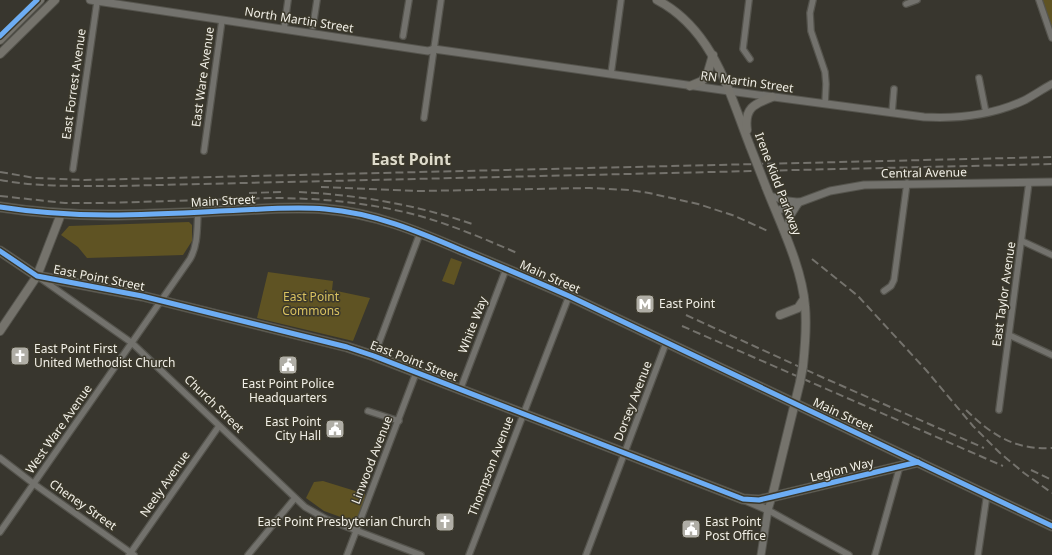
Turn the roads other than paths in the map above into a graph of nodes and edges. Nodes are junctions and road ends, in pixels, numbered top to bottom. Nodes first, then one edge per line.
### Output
1 (40, 0) edge
2 (55, 0) edge
3 (288, 0) edge
4 (317, 0) edge
5 (409, 0) edge
6 (441, 0) edge
7 (621, 0) edge
8 (657, 0) edge
9 (750, 0) edge
10 (813, 0) edge
11 (917, 0) edge
12 (1039, 0) edge
13 (93, 1) edge
14 (906, 4) dead end
15 (222, 20) junction
16 (313, 26) dead end
17 (284, 29) junction
18 (403, 36) dead end
19 (1052, 38) edge
20 (0, 40) edge
21 (434, 49) junction
22 (0, 54) edge
23 (713, 54) junction
24 (750, 59) dead end
25 (611, 74) junction
26 (979, 78) dead end
27 (1052, 84) edge
28 (690, 86) junction
29 (894, 89) dead end
30 (729, 91) junction
31 (772, 97) junction
32 (825, 104) junction
33 (892, 113) junction
34 (986, 113) junction
35 (424, 118) dead end
36 (749, 143) junction
37 (204, 151) dead end
38 (73, 168) dead end
39 (1029, 182) junction
40 (1052, 182) edge
41 (907, 184) junction
42 (770, 196) junction
43 (799, 202) junction
44 (0, 206) edge
45 (198, 212) junction
46 (776, 212) junction
47 (62, 214) junction
48 (420, 233) junction
49 (786, 236) junction
50 (1022, 241) junction
51 (0, 251) edge
52 (1052, 255) edge
53 (506, 269) junction
54 (37, 276) junction
55 (884, 291) dead end
56 (569, 296) junction
57 (804, 299) junction
58 (161, 302) junction
59 (780, 315) dead end
60 (0, 331) edge
61 (1009, 335) junction
62 (132, 343) junction
63 (666, 344) junction
64 (1052, 355) edge
65 (374, 356) junction
66 (416, 373) junction
67 (460, 390) junction
68 (794, 403) junction
69 (999, 410) dead end
70 (368, 411) dead end
71 (523, 414) junction
72 (399, 421) junction
73 (219, 426) junction
74 (625, 454) junction
75 (0, 458) edge
76 (918, 462) junction
77 (900, 466) junction
78 (34, 484) junction
79 (986, 494) junction
80 (772, 497) junction
81 (295, 498) junction
82 (743, 500) junction
83 (768, 510) junction
84 (1052, 526) edge
85 (356, 531) junction
86 (0, 532) edge
87 (131, 554) edge
88 (248, 555) edge
89 (347, 555) edge
90 (421, 555) edge
91 (469, 555) edge
92 (586, 555) edge
93 (761, 555) edge
94 (849, 555) edge
95 (875, 555) edge
96 (978, 555) edge

1 - 20 main road
2 - 22 main road
3 - 17 street
4 - 16 street
5 - 18 street
6 - 21 street
7 - 25 street
8 - 23 main road, Irene Kidd Parkway
9 - 24 street
10 - 32 street
11 - 14 street
12 - 19 street
13 - 15 street, North Martin Street
13 - 38 street, East Forrest Avenue
15 - 17 street, North Martin Street
15 - 37 street, East Ware Avenue
17 - 21 street, North Martin Street
21 - 25 street, RN Martin Street
21 - 35 street
23 - 28 main road
23 - 30 main road, Irene Kidd Parkway
25 - 28 street, RN Martin Street
26 - 34 street
27 - 34 street, RN Martin Street
28 - 30 street, RN Martin Street
29 - 33 street
30 - 31 street, RN Martin Street
30 - 36 main road, Irene Kidd Parkway
31 - 32 street, RN Martin Street
31 - 36 main road
32 - 33 street, RN Martin Street
33 - 34 street, RN Martin Street
36 - 42 main road, Irene Kidd Parkway, bridge
39 - 40 street, Central Avenue
39 - 41 street, Central Avenue
39 - 50 street, East Taylor Avenue
41 - 43 street, Central Avenue
41 - 55 street
42 - 43 street, Central Avenue
42 - 46 main road, Irene Kidd Parkway
43 - 46 street, Central Avenue
43 - 49 street
44 - 47 main road, Main Street
45 - 47 main road, Main Street
45 - 48 main road, Main Street
45 - 58 street, West Ware Avenue
46 - 49 main road, Irene Kidd Parkway
47 - 54 main road
48 - 53 main road, Main Street
48 - 65 street
49 - 57 main road, Irene Kidd Parkway
50 - 52 street
50 - 61 street, East Taylor Avenue
51 - 54 main road, Church Street
53 - 56 main road, Main Street
53 - 67 street, White Way
54 - 58 main road, East Point Street
54 - 60 main road
54 - 62 street, Church Street
56 - 63 main road, Main Street
56 - 71 street, Thompson Avenue
57 - 59 main road
57 - 68 main road, Irene Kidd Parkway, bridge
58 - 62 street, West Ware Avenue
58 - 65 main road, East Point Street
61 - 64 street
61 - 69 street, East Taylor Avenue
62 - 73 street, Church Street
62 - 78 street, West Ware Avenue
63 - 68 main road, Main Street
63 - 74 street, Dorsey Avenue
65 - 66 main road, East Point Street
66 - 67 main road, East Point Street
66 - 72 street, Linwood Avenue
67 - 71 main road, East Point Street
68 - 76 main road, Main Street
68 - 80 main road, Irene Kidd Parkway
70 - 72 street
71 - 74 main road, East Point Street
71 - 91 street, Thompson Avenue
72 - 85 street, Linwood Avenue
73 - 81 street, Church Street
73 - 87 street, Neely Avenue
74 - 82 main road, East Point Street
74 - 92 street, Dorsey Avenue
75 - 78 street, Cheney Street
76 - 77 main road, Legion Way
76 - 79 main road, Main Street
77 - 80 main road, Legion Way
77 - 95 street
78 - 86 street, West Ware Avenue
78 - 87 street, Cheney Street
79 - 84 main road, Main Street
79 - 96 street
80 - 82 main road, East Point Street
80 - 83 street
81 - 85 street, Church Street
81 - 88 street
82 - 83 street, East Point Street
83 - 93 street
83 - 94 street, East Point Street
85 - 89 street, Linwood Avenue
85 - 90 street, Church Street

